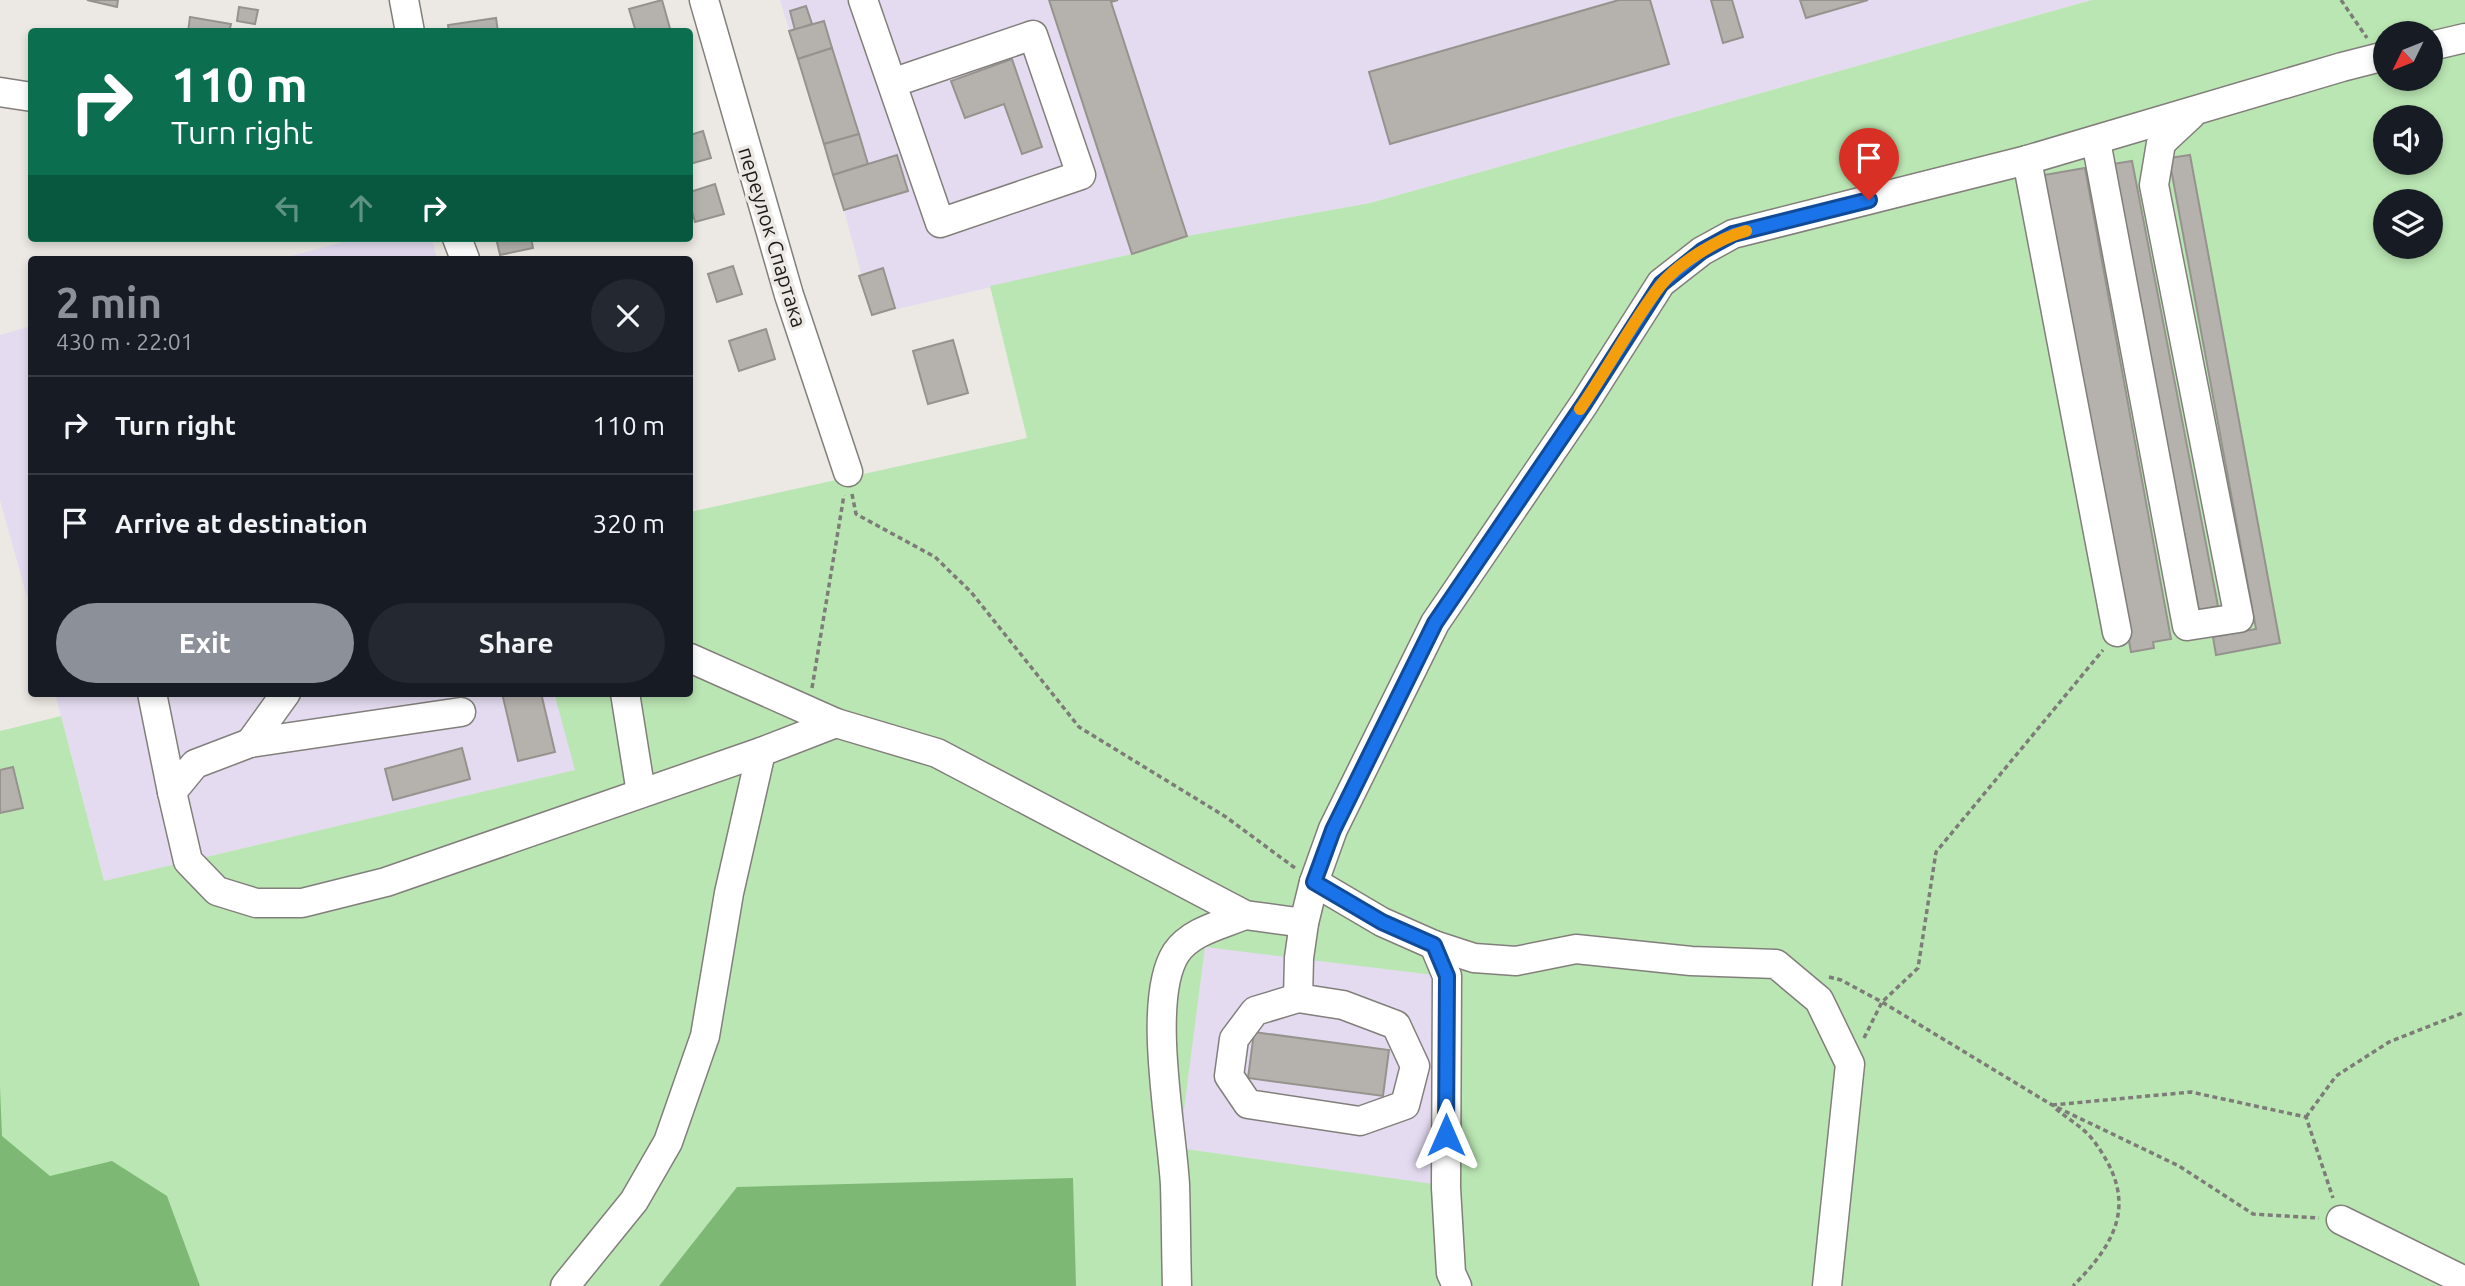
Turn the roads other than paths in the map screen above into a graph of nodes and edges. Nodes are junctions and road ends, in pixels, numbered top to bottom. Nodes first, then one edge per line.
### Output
1 (404, 0) edge
2 (704, 0) edge
3 (863, 0) edge
4 (409, 28) edge
5 (2465, 37) edge
6 (2443, 43) edge
7 (2373, 60) edge
8 (892, 83) junction
9 (0, 92) edge
10 (28, 96) edge
11 (2194, 112) junction
12 (2096, 141) junction
13 (2027, 160) junction
14 (848, 472) road end
15 (2117, 632) road end
16 (693, 659) edge
17 (153, 697) edge
18 (283, 697) edge
19 (626, 697) edge
20 (461, 712) dead end
21 (836, 723) junction
22 (250, 743) junction
23 (761, 752) junction
24 (172, 792) junction
25 (641, 793) junction
26 (1314, 882) junction
27 (1245, 915) junction
28 (1304, 923) junction
29 (1434, 945) junction
30 (1298, 998) junction
31 (2341, 1220) road end
32 (1454, 1280) edge
33 (2465, 1281) edge
34 (565, 1286) edge
35 (1177, 1286) edge
36 (1827, 1286) edge

1 - 4 street
2 - 14 street, переулок Спартака
3 - 8 street
5 - 6 street
7 - 11 street
8 - 8 street
9 - 10 street
11 - 12 street
11 - 12 street
12 - 13 street
13 - 15 street
13 - 26 street
16 - 21 street
17 - 24 street
18 - 22 street
19 - 25 street
20 - 22 street
21 - 23 street
21 - 27 street
22 - 24 street
23 - 25 street
23 - 34 street
24 - 25 street
26 - 28 street
26 - 29 street
27 - 28 street
27 - 35 street
28 - 30 street
29 - 32 street
29 - 36 street
30 - 30 street
31 - 33 street

